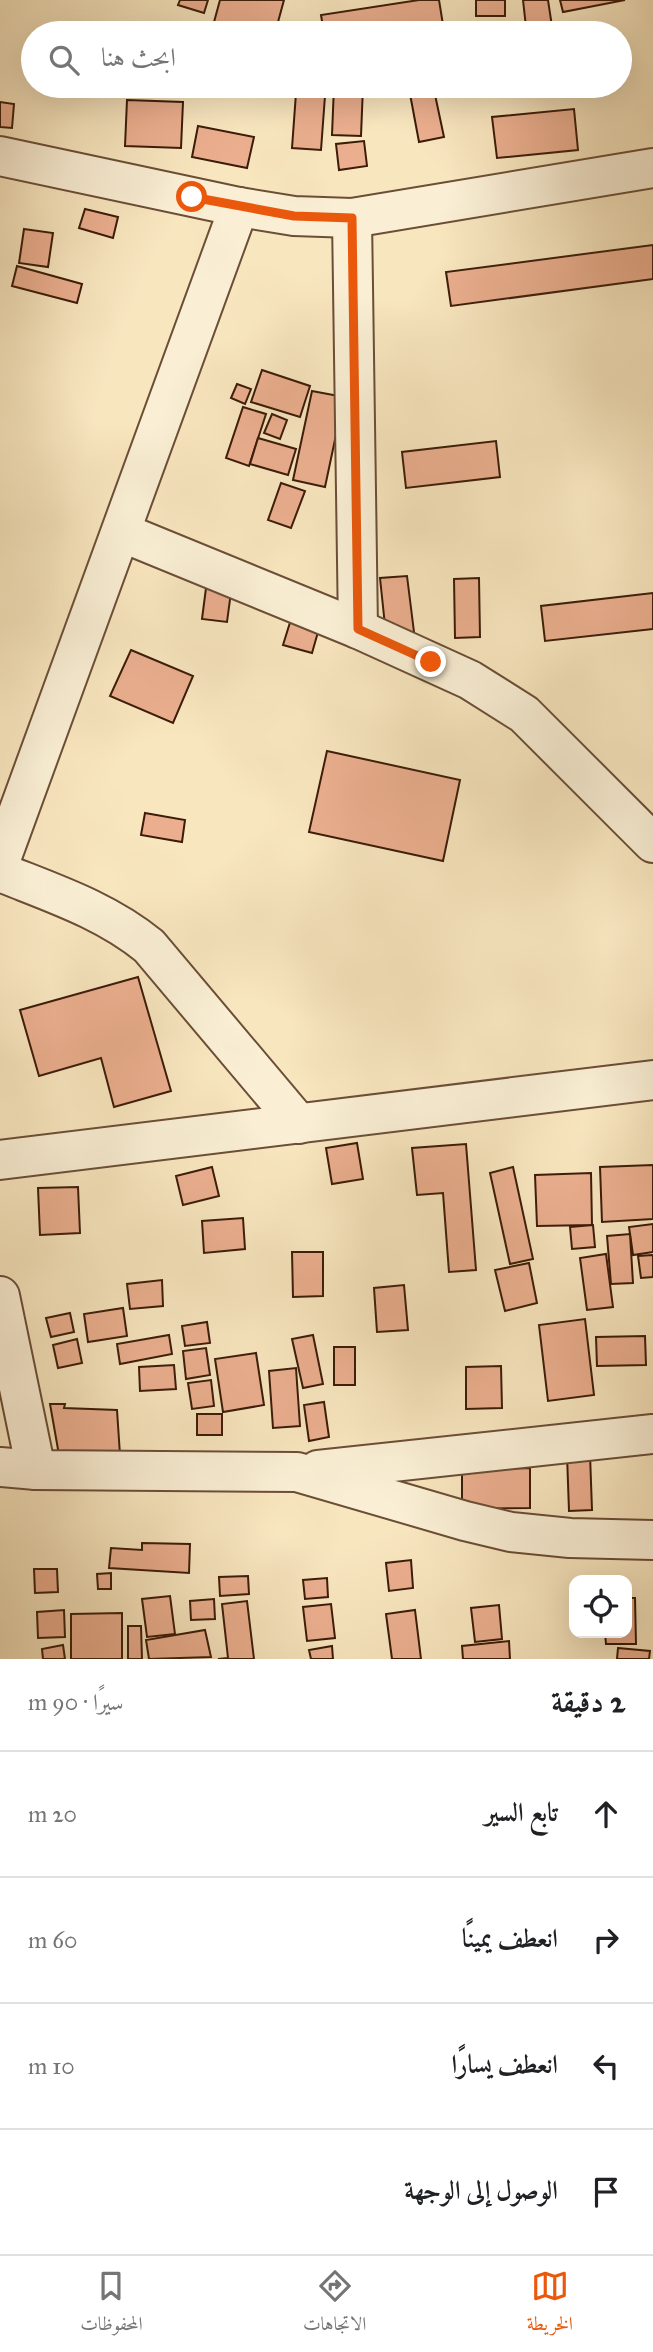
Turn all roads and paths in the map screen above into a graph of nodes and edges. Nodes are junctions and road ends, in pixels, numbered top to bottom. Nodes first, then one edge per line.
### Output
1 (0, 156) edge
2 (653, 168) edge
3 (239, 207) junction
4 (352, 218) junction
5 (121, 533) junction
6 (358, 629) junction
7 (653, 843) edge
8 (0, 862) edge
9 (0, 872) edge
10 (653, 1080) edge
11 (299, 1124) junction
12 (0, 1160) edge
13 (0, 1296) edge
14 (653, 1434) edge
15 (18, 1468) edge
16 (297, 1472) junction
17 (653, 1540) edge

1 - 3 street
2 - 4 street
3 - 4 street
3 - 5 street
4 - 6 street
5 - 6 street
5 - 8 street
6 - 7 street
9 - 11 street
10 - 11 street
11 - 12 street
13 - 15 street
14 - 16 street
15 - 16 street
16 - 17 street

